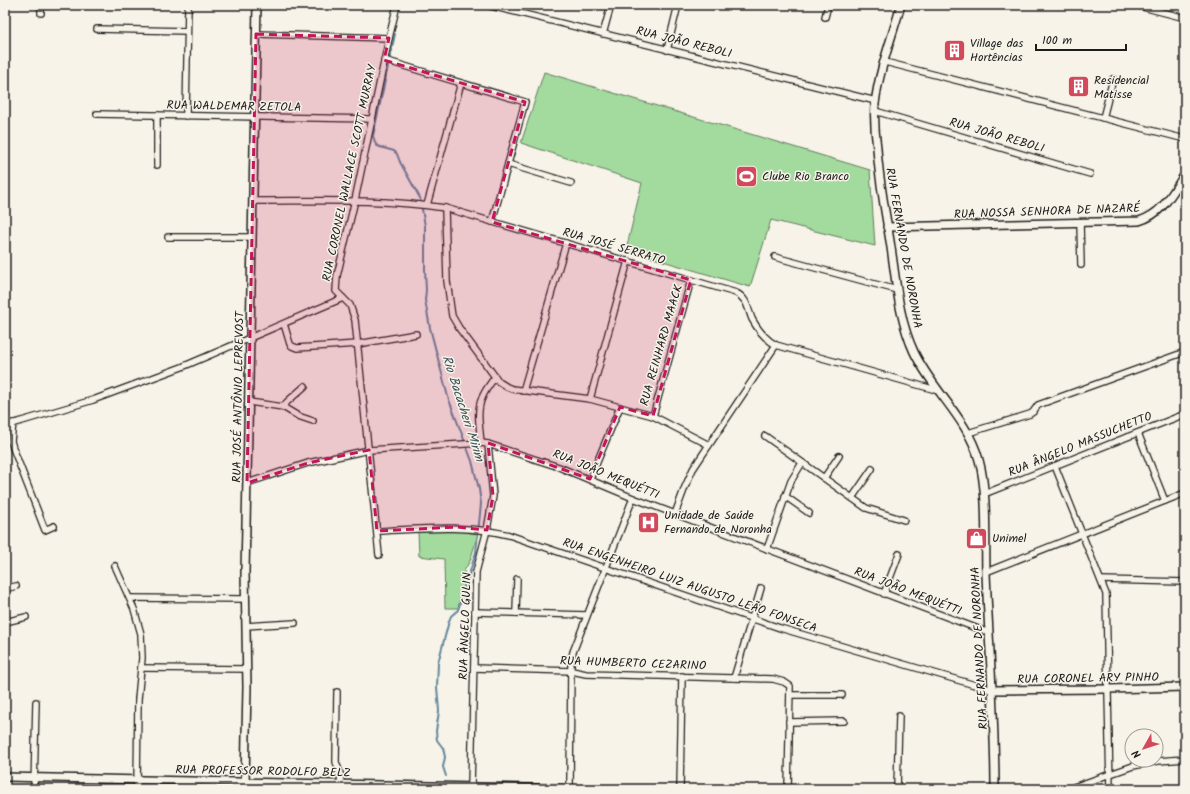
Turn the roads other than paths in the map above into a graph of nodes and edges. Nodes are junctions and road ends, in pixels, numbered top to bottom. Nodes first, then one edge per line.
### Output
1 (41, 5) edge
2 (188, 5) edge
3 (257, 5) edge
4 (397, 5) edge
5 (487, 5) edge
6 (611, 5) edge
7 (678, 5) edge
8 (828, 5) edge
9 (901, 5) edge
10 (1135, 5) edge
11 (505, 7) edge
12 (41, 12) dead end
13 (825, 17) dead end
14 (1185, 18) edge
15 (97, 29) dead end
16 (188, 31) junction
17 (256, 34) junction
18 (603, 34) junction
19 (389, 38) junction
20 (667, 50) junction
21 (384, 60) junction
22 (885, 62) junction
23 (1113, 79) dead end
24 (461, 83) junction
25 (876, 101) junction
26 (875, 111) junction
27 (96, 114) dead end
28 (157, 115) junction
29 (186, 116) junction
30 (255, 117) junction
31 (1103, 118) junction
32 (372, 119) junction
33 (1185, 139) edge
34 (508, 164) junction
35 (157, 165) dead end
36 (1090, 174) dead end
37 (1185, 174) edge
38 (571, 183) dead end
39 (355, 200) junction
40 (253, 202) junction
41 (423, 205) junction
42 (444, 208) junction
43 (492, 222) junction
44 (1080, 222) junction
45 (887, 227) junction
46 (168, 237) dead end
47 (252, 237) junction
48 (566, 243) junction
49 (775, 256) dead end
50 (628, 262) junction
51 (1081, 265) dead end
52 (691, 280) junction
53 (897, 290) junction
54 (336, 291) junction
55 (343, 298) junction
56 (329, 304) junction
57 (284, 324) junction
58 (416, 334) dead end
59 (250, 338) junction
60 (358, 344) junction
61 (776, 345) junction
62 (1185, 352) edge
63 (495, 377) junction
64 (305, 386) dead end
65 (936, 390) junction
66 (523, 391) junction
67 (590, 399) junction
68 (249, 402) junction
69 (620, 407) junction
70 (283, 408) junction
71 (1185, 414) edge
72 (653, 416) junction
73 (313, 421) dead end
74 (13, 424) junction
75 (5, 426) edge
76 (968, 433) junction
77 (1138, 433) junction
78 (765, 436) dead end
79 (481, 443) junction
80 (488, 444) junction
81 (709, 445) junction
82 (369, 450) junction
83 (839, 456) dead end
84 (802, 463) junction
85 (1055, 466) junction
86 (872, 469) dead end
87 (824, 478) junction
88 (590, 479) junction
89 (247, 483) junction
90 (1185, 493) edge
91 (984, 494) junction
92 (786, 496) junction
93 (633, 498) junction
94 (852, 498) junction
95 (1165, 501) junction
96 (809, 513) dead end
97 (675, 514) junction
98 (904, 520) dead end
99 (54, 526) dead end
100 (485, 530) junction
101 (377, 531) junction
102 (1082, 534) junction
103 (767, 549) junction
104 (899, 554) dead end
105 (380, 555) dead end
106 (115, 566) dead end
107 (606, 568) junction
108 (986, 572) junction
109 (517, 579) dead end
110 (1101, 580) junction
111 (1185, 582) edge
112 (16, 586) dead end
113 (761, 588) dead end
114 (5, 589) edge
115 (884, 594) junction
116 (130, 598) junction
117 (245, 599) junction
118 (475, 612) junction
119 (516, 613) junction
120 (587, 615) junction
121 (26, 617) dead end
122 (752, 618) junction
123 (5, 622) edge
124 (295, 623) dead end
125 (246, 626) junction
126 (988, 633) junction
127 (141, 668) junction
128 (474, 668) junction
129 (247, 669) junction
130 (572, 671) junction
131 (682, 676) junction
132 (734, 678) junction
133 (1185, 687) edge
134 (992, 690) junction
135 (1108, 690) junction
136 (337, 692) dead end
137 (790, 695) junction
138 (842, 695) dead end
139 (36, 702) dead end
140 (899, 716) dead end
141 (844, 721) dead end
142 (789, 722) junction
143 (1185, 759) edge
144 (1110, 774) junction
145 (5, 777) edge
146 (34, 778) junction
147 (137, 780) junction
148 (341, 784) junction
149 (245, 786) edge
150 (353, 787) edge
151 (471, 787) junction
152 (484, 788) edge
153 (34, 789) edge
154 (137, 789) edge
155 (570, 789) edge
156 (680, 789) edge
157 (788, 789) edge
158 (897, 789) edge
159 (995, 789) edge
160 (1068, 789) edge
161 (1110, 789) edge

1 - 12 street
2 - 16 street
3 - 17 street, RUA JOSÉ ANTÔNIO LEPREVOST
4 - 19 street, RUA CORONEL WALLACE SCOTT MURRAY
5 - 11 street, RUA JOÃO REBOLI
6 - 18 street
7 - 20 street
8 - 13 street
9 - 22 street, RUA FERNANDO DE NORONHA
10 - 14 street
11 - 18 street, RUA JOÃO REBOLI
15 - 16 street
16 - 29 street
17 - 19 street
17 - 30 street, RUA JOSÉ ANTÔNIO LEPREVOST
18 - 20 street, RUA JOÃO REBOLI
19 - 21 street, RUA CORONEL WALLACE SCOTT MURRAY
20 - 25 street, RUA JOÃO REBOLI
21 - 24 street
21 - 32 street, RUA CORONEL WALLACE SCOTT MURRAY
22 - 25 street, RUA FERNANDO DE NORONHA
22 - 31 street
23 - 31 street
24 - 34 street
24 - 41 street
25 - 26 street, RUA FERNANDO DE NORONHA
26 - 36 street, RUA JOÃO REBOLI
26 - 45 street, RUA FERNANDO DE NORONHA
27 - 28 street, RUA WALDEMAR ZETOLA
28 - 29 street, RUA WALDEMAR ZETOLA
28 - 35 street
29 - 30 street, RUA WALDEMAR ZETOLA
30 - 32 street, RUA WALDEMAR ZETOLA
30 - 40 street, RUA JOSÉ ANTÔNIO LEPREVOST
31 - 33 street
32 - 39 street, RUA CORONEL WALLACE SCOTT MURRAY
34 - 38 street
34 - 43 street
37 - 44 street, RUA NOSSA SENHORA DE NAZARÉ
39 - 40 street, RUA JOSÉ SERRATO
39 - 41 street, RUA JOSÉ SERRATO
39 - 54 street, RUA CORONEL WALLACE SCOTT MURRAY
40 - 47 street, RUA JOSÉ ANTÔNIO LEPREVOST
41 - 42 street, RUA JOSÉ SERRATO
42 - 43 street, RUA JOSÉ SERRATO
42 - 63 street
43 - 48 street, RUA JOSÉ SERRATO
44 - 45 street, RUA NOSSA SENHORA DE NAZARÉ
44 - 51 street
45 - 53 street, RUA FERNANDO DE NORONHA
46 - 47 street
47 - 59 street, RUA JOSÉ ANTÔNIO LEPREVOST
48 - 50 street, RUA JOSÉ SERRATO
48 - 66 street
49 - 53 street
50 - 52 street, RUA JOSÉ SERRATO
50 - 67 street
52 - 61 street, RUA JOSÉ SERRATO
52 - 72 street, RUA REINHARD MAACK
53 - 65 street, RUA FERNANDO DE NORONHA
54 - 55 street, RUA CORONEL WALLACE SCOTT MURRAY
54 - 56 street
55 - 56 street
55 - 60 street, RUA CORONEL WALLACE SCOTT MURRAY
56 - 57 street
57 - 59 street
57 - 60 street
58 - 60 street
59 - 68 street, RUA JOSÉ ANTÔNIO LEPREVOST
59 - 74 street
60 - 82 street, RUA CORONEL WALLACE SCOTT MURRAY
61 - 65 street, RUA JOSÉ SERRATO
61 - 81 street
62 - 76 street
63 - 66 street
63 - 79 street
64 - 70 street
65 - 76 street, RUA FERNANDO DE NORONHA
66 - 67 street
67 - 69 street
68 - 70 street
68 - 89 street, RUA JOSÉ ANTÔNIO LEPREVOST
69 - 72 street
69 - 88 street
70 - 73 street
71 - 77 street, RUA ÂNGELO MASSUCHETTO
72 - 81 street
74 - 75 street
74 - 99 street
76 - 91 street, RUA FERNANDO DE NORONHA
77 - 85 street, RUA ÂNGELO MASSUCHETTO
77 - 95 street
78 - 84 street
79 - 80 street, RUA JOÃO MEQUÉTTI
79 - 82 street, RUA JOÃO MEQUÉTTI
80 - 88 street, RUA JOÃO MEQUÉTTI
80 - 100 street, RUA ÂNGELO GULIN
81 - 97 street
82 - 89 street, RUA JOÃO MEQUÉTTI
82 - 101 street, RUA CORONEL WALLACE SCOTT MURRAY
83 - 87 street
84 - 87 street
84 - 92 street
85 - 91 street, RUA ÂNGELO MASSUCHETTO
85 - 102 street
86 - 94 street
87 - 94 street
88 - 93 street, RUA JOÃO MEQUÉTTI
89 - 117 street, RUA JOSÉ ANTÔNIO LEPREVOST
90 - 95 street
91 - 108 street, RUA FERNANDO DE NORONHA
92 - 96 street
92 - 103 street
93 - 97 street, RUA JOÃO MEQUÉTTI
93 - 107 street
94 - 98 street
95 - 102 street
97 - 103 street, RUA JOÃO MEQUÉTTI
100 - 101 street, RUA ENGENHEIRO LUIZ AUGUSTO LEÃO FONSECA
100 - 107 street, RUA ENGENHEIRO LUIZ AUGUSTO LEÃO FONSECA
100 - 118 street, RUA ÂNGELO GULIN
101 - 105 street, RUA CORONEL WALLACE SCOTT MURRAY
102 - 108 street
102 - 110 street
103 - 115 street, RUA JOÃO MEQUÉTTI
104 - 115 street
106 - 116 street
107 - 120 street
107 - 122 street, RUA ENGENHEIRO LUIZ AUGUSTO LEÃO FONSECA
108 - 126 street, RUA FERNANDO DE NORONHA
109 - 119 street
110 - 111 street
110 - 135 street
112 - 114 street
113 - 122 street
115 - 126 street, RUA JOÃO MEQUÉTTI
116 - 117 street
116 - 127 street
117 - 125 street, RUA JOSÉ ANTÔNIO LEPREVOST
118 - 119 street
118 - 128 street, RUA ÂNGELO GULIN
119 - 120 street
120 - 130 street
121 - 123 street
122 - 132 street
122 - 134 street, RUA ENGENHEIRO LUIZ AUGUSTO LEÃO FONSECA
124 - 125 street
125 - 129 street, RUA JOSÉ ANTÔNIO LEPREVOST
126 - 134 street, RUA FERNANDO DE NORONHA
127 - 129 street
127 - 147 street
128 - 130 street, RUA HUMBERTO CEZARINO
128 - 151 street, RUA ÂNGELO GULIN
129 - 149 street, RUA JOSÉ ANTÔNIO LEPREVOST
130 - 131 street, RUA HUMBERTO CEZARINO
130 - 155 street
131 - 132 street, RUA HUMBERTO CEZARINO
131 - 156 street
132 - 137 street, RUA HUMBERTO CEZARINO
133 - 135 street, RUA CORONEL ARY PINHO
134 - 135 street, RUA CORONEL ARY PINHO
134 - 159 street, RUA FERNANDO DE NORONHA
135 - 144 street
136 - 148 street
137 - 138 street
137 - 142 street
139 - 146 street
140 - 158 street
141 - 142 street
142 - 157 street
143 - 144 street
144 - 160 street
144 - 161 street
145 - 146 street, RUA PROFESSOR RODOLFO BELZ
146 - 147 street, RUA PROFESSOR RODOLFO BELZ
146 - 153 street
147 - 149 street, RUA PROFESSOR RODOLFO BELZ
147 - 154 street
148 - 149 street, RUA PROFESSOR RODOLFO BELZ
148 - 150 street, RUA PROFESSOR RODOLFO BELZ
150 - 151 street, RUA PROFESSOR RODOLFO BELZ
151 - 152 street, RUA PROFESSOR RODOLFO BELZ
152 - 155 street, RUA PROFESSOR RODOLFO BELZ

